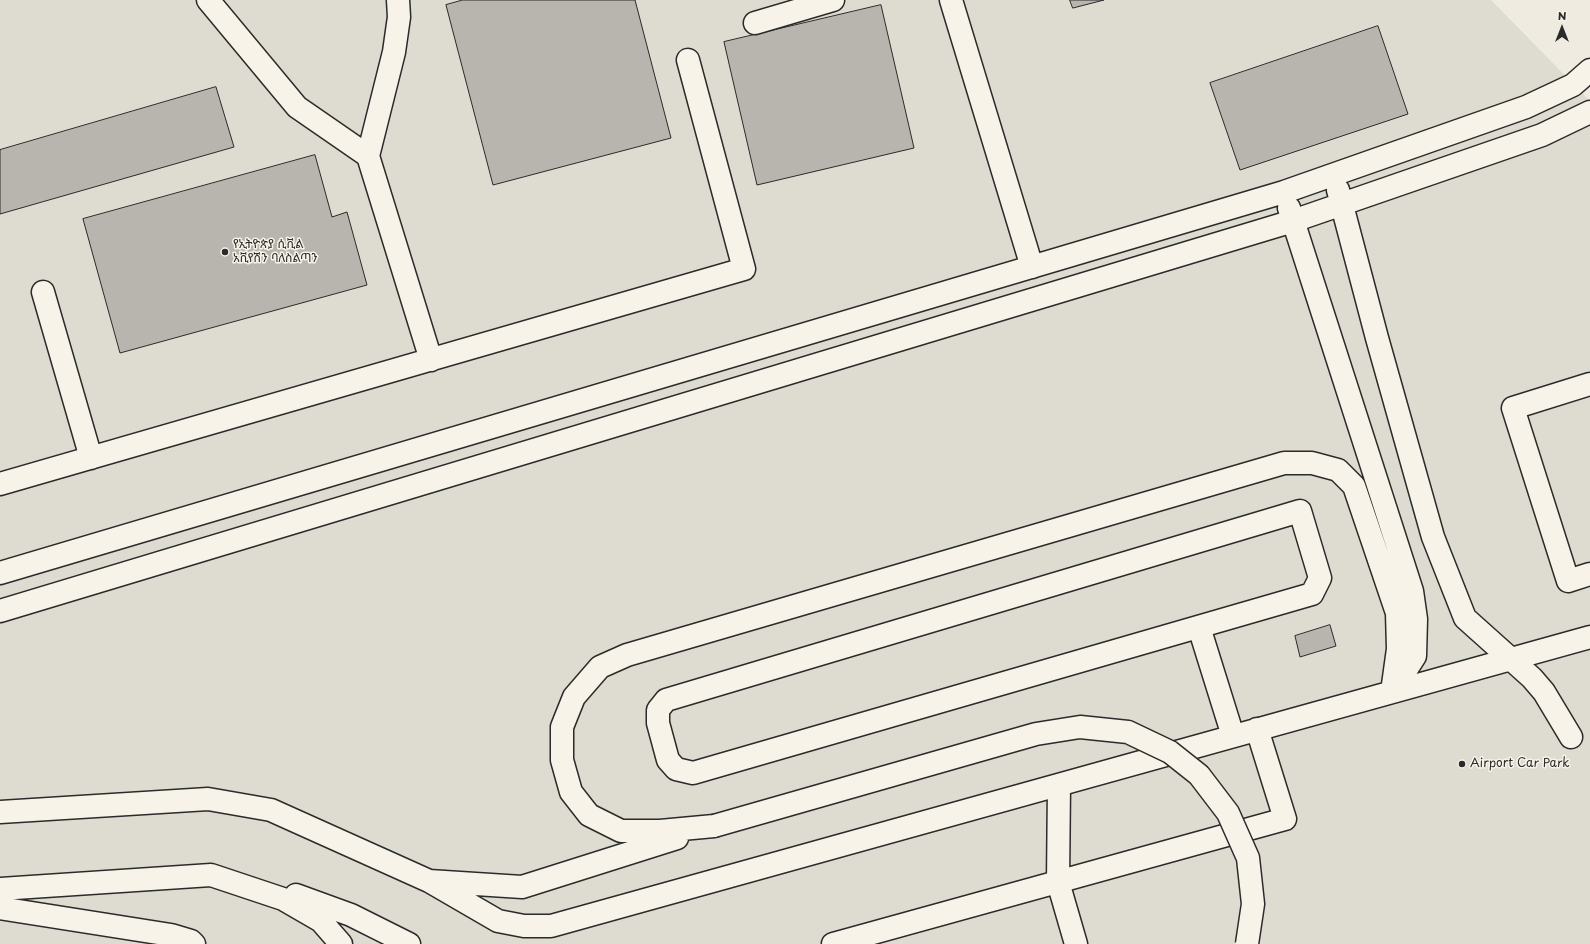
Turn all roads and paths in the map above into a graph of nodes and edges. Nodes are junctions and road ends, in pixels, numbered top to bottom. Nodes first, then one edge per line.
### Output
1 (208, 0) edge
2 (398, 0) edge
3 (951, 0) edge
4 (821, 2) edge
5 (756, 23) dead end
6 (688, 60) dead end
7 (1590, 70) edge
8 (1590, 112) edge
9 (368, 156) junction
10 (1334, 175) junction
11 (1284, 192) junction
12 (1342, 204) junction
13 (1293, 221) junction
14 (1032, 267) junction
15 (43, 292) dead end
16 (431, 360) junction
17 (1590, 384) edge
18 (91, 458) junction
19 (0, 484) edge
20 (0, 573) edge
21 (1590, 574) edge
22 (0, 611) edge
23 (1199, 627) junction
24 (1590, 637) edge
25 (1509, 659) junction
26 (1392, 692) junction
27 (1257, 729) junction
28 (1233, 736) junction
29 (1571, 737) dead end
30 (1059, 785) junction
31 (0, 812) edge
32 (714, 826) junction
33 (211, 875) junction
34 (429, 881) junction
35 (1058, 882) junction
36 (0, 889) edge
37 (0, 908) edge
38 (194, 944) edge
39 (341, 944) edge
40 (410, 944) edge
41 (833, 944) edge
42 (1076, 944) edge
43 (1247, 944) edge

1 - 9 lane
2 - 9 lane
3 - 14 lane
4 - 5 lane
6 - 16 lane
7 - 10 lane
8 - 12 lane
9 - 16 lane
10 - 11 lane
10 - 12 lane
11 - 13 lane
11 - 14 lane
12 - 13 lane
12 - 25 lane
13 - 22 lane
13 - 26 lane
14 - 20 lane
15 - 18 lane
16 - 18 lane
17 - 21 lane
18 - 19 lane
23 - 23 lane
23 - 28 lane
24 - 25 lane
25 - 26 lane
25 - 29 lane
26 - 27 lane
26 - 32 lane
27 - 28 lane
27 - 35 lane
28 - 30 lane
30 - 34 lane
30 - 35 lane
31 - 34 lane
32 - 34 lane
32 - 43 lane, bridge
33 - 36 lane
33 - 39 lane
33 - 40 lane
35 - 41 lane
35 - 42 lane
37 - 38 lane

